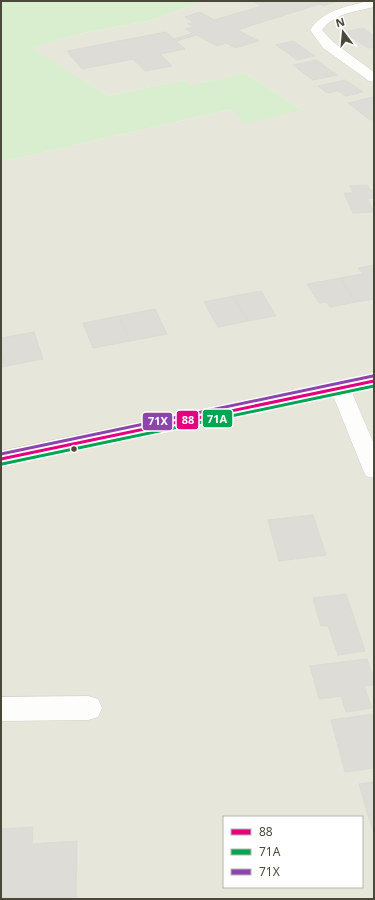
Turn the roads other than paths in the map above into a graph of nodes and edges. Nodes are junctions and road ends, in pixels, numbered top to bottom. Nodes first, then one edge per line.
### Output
1 (374, 3) edge
2 (374, 78) edge
3 (374, 381) edge
4 (340, 388) junction
5 (1, 459) edge
6 (374, 470) edge
7 (88, 708) dead end
8 (1, 710) edge

1 - 2 street
3 - 4 main road
4 - 5 main road
4 - 6 street
7 - 8 street

